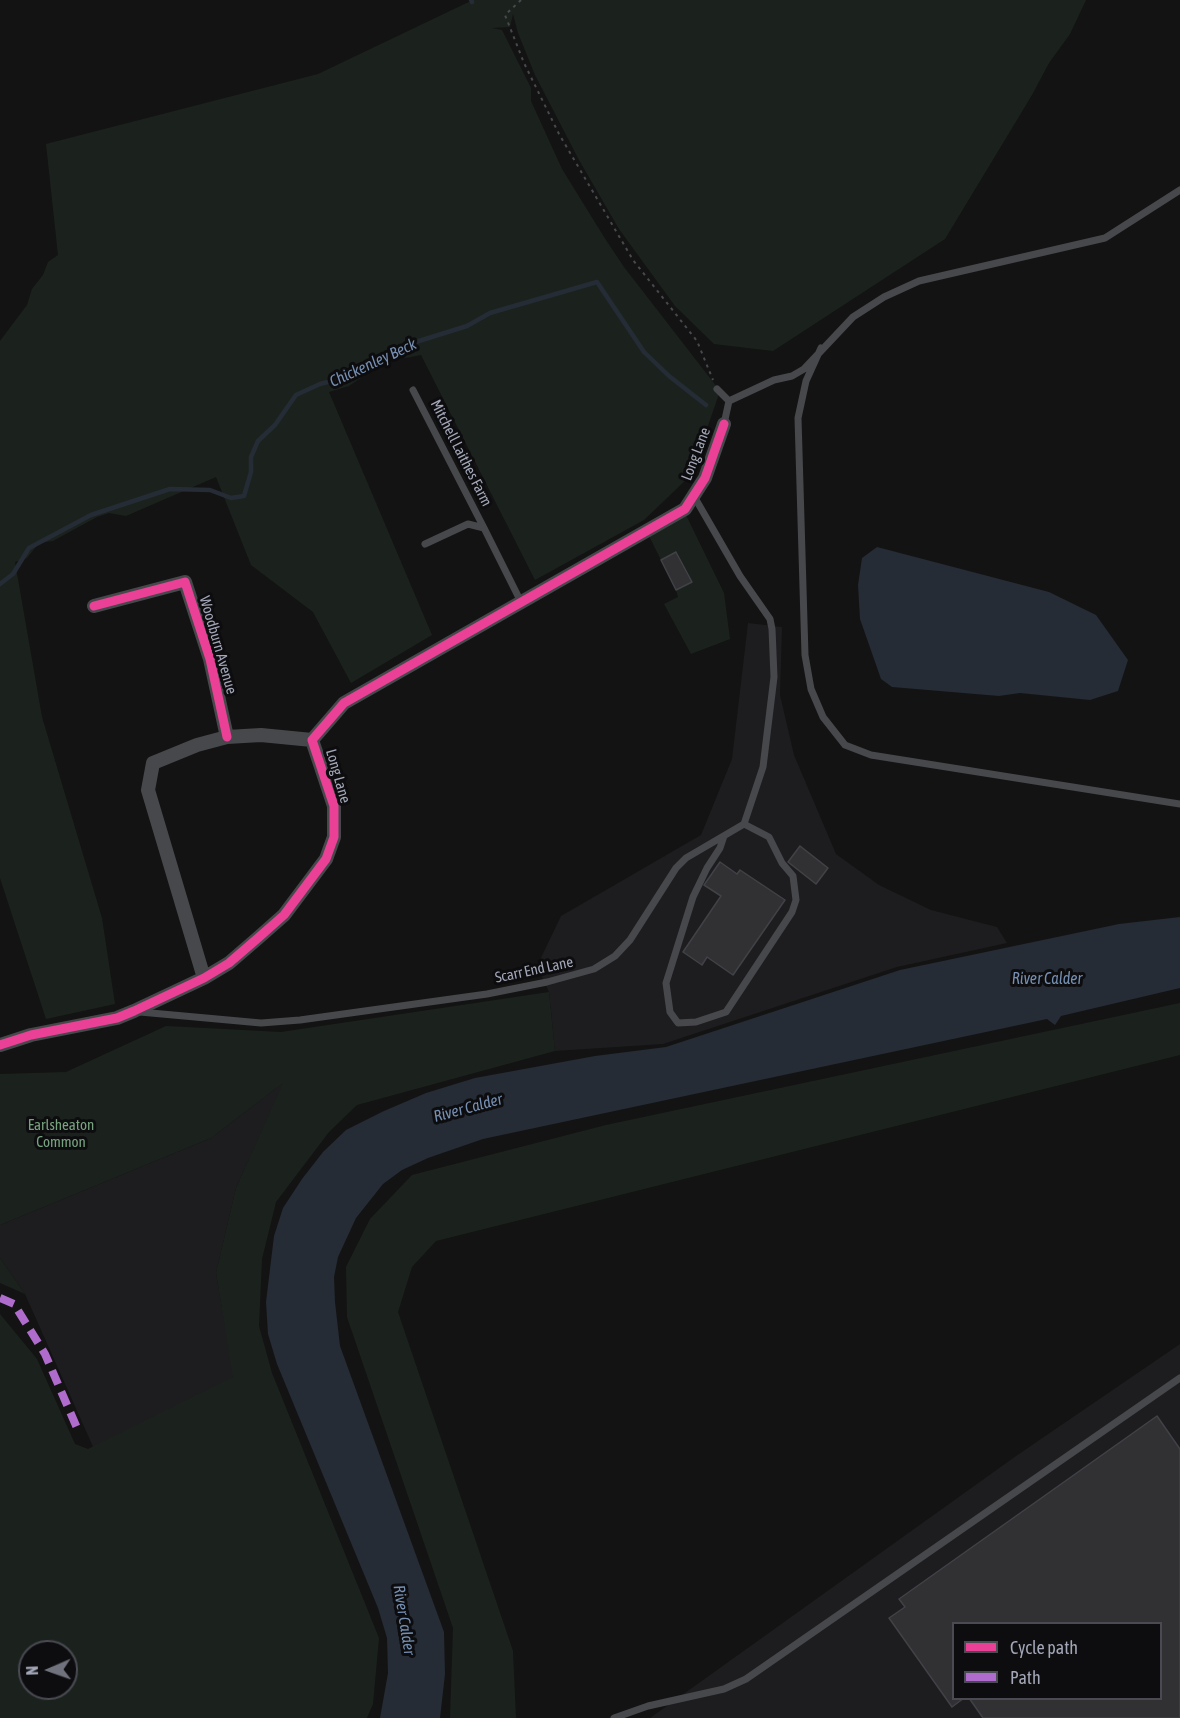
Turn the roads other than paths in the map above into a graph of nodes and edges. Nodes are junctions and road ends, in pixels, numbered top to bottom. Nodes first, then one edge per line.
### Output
1 (1180, 190) edge
2 (821, 348) junction
3 (717, 389) road end
4 (413, 390) dead end
5 (729, 401) junction
6 (724, 424) joint
7 (695, 498) junction
8 (484, 528) junction
9 (425, 544) dead end
10 (521, 602) junction
11 (94, 606) dead end
12 (226, 738) junction
13 (312, 740) junction
14 (1180, 804) edge
15 (744, 824) junction
16 (724, 836) junction
17 (204, 978) junction
18 (134, 1011) junction
19 (0, 1045) edge
20 (1180, 1378) edge
21 (615, 1718) edge

1 - 2 lane
2 - 5 lane
2 - 14 lane
3 - 5 lane
4 - 8 lane, Mitchell Laithes Farm
5 - 6 lane, Long Lane
6 - 7 street, Long Lane
7 - 10 street, Long Lane
7 - 15 lane
8 - 9 lane, Mitchell Laithes Farm
8 - 10 lane, Mitchell Laithes Farm
10 - 13 street, Long Lane
11 - 12 street, Woodburn Avenue
12 - 13 street
12 - 17 street
13 - 17 street, Long Lane
15 - 16 lane, Scarr End Lane
15 - 16 lane
16 - 18 lane, Scarr End Lane
17 - 18 street, Long Lane
18 - 19 street, Long Lane
20 - 21 lane

